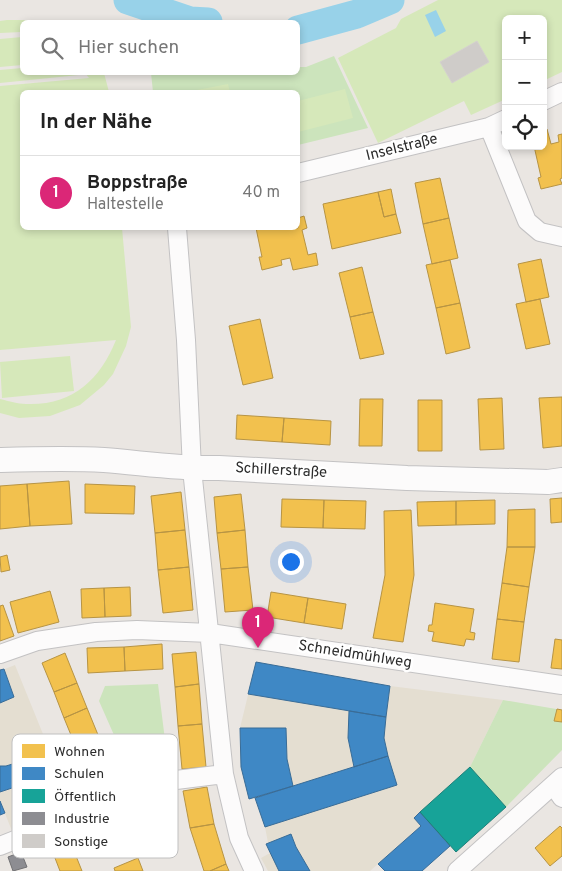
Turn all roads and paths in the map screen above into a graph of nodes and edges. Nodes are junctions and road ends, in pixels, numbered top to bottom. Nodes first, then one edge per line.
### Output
1 (562, 92) edge
2 (547, 99) edge
3 (502, 121) edge
4 (489, 127) junction
5 (300, 173) edge
6 (177, 230) edge
7 (562, 237) edge
8 (0, 460) edge
9 (192, 469) junction
10 (562, 480) edge
11 (210, 633) junction
12 (0, 654) edge
13 (562, 685) edge
14 (224, 774) junction
15 (178, 780) edge
16 (559, 787) edge
17 (12, 841) edge
18 (0, 846) edge
19 (254, 871) edge
20 (457, 871) edge

1 - 2 street
3 - 4 street, Inselstraße
4 - 5 street, Inselstraße
4 - 7 street
6 - 9 street
8 - 9 main road, Schillerstraße
9 - 10 main road, Schillerstraße
9 - 11 street
11 - 12 street, Schneidmühlweg
11 - 13 street, Schneidmühlweg
11 - 14 street
14 - 15 street
14 - 19 street
16 - 20 street
17 - 18 street

